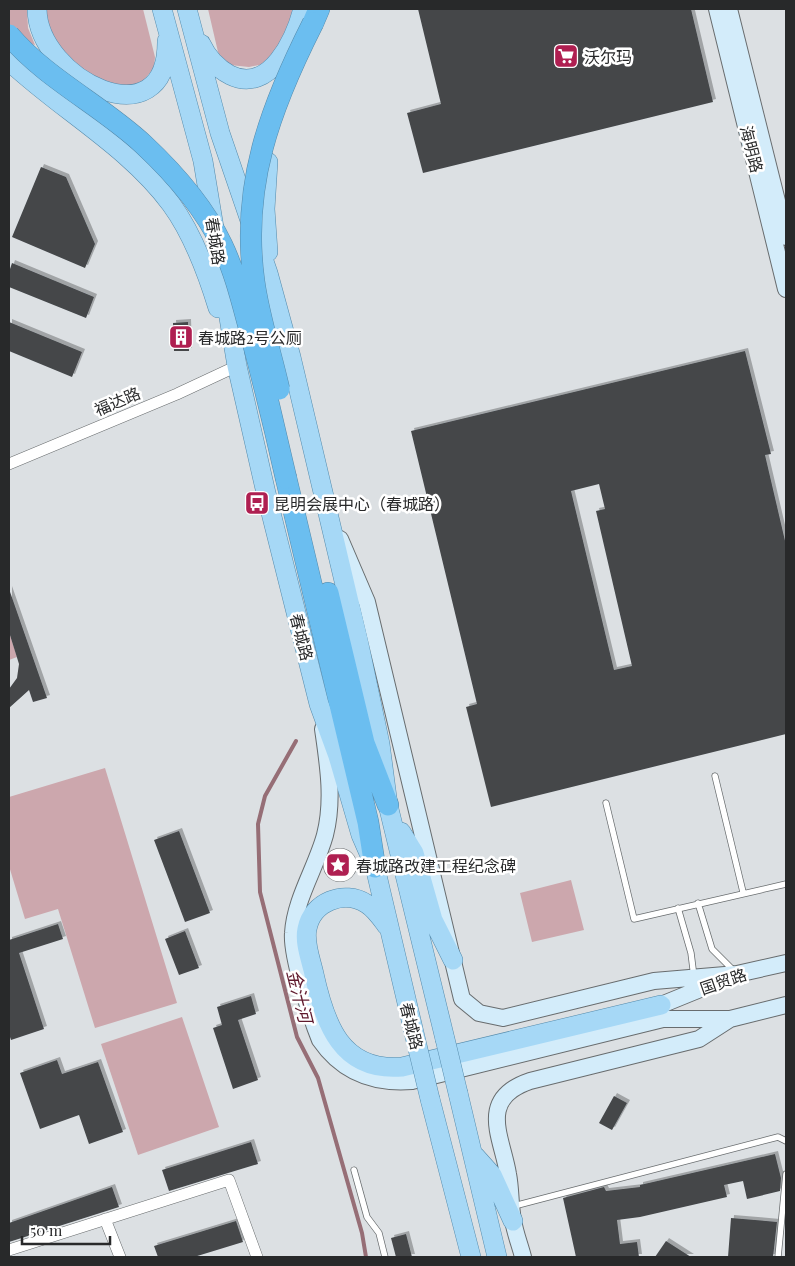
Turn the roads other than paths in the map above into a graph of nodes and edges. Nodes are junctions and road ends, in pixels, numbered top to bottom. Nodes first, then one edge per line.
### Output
1 (38, 9) edge
2 (303, 9) edge
3 (319, 9) edge
4 (328, 9) edge
5 (717, 9) edge
6 (730, 9) edge
7 (187, 10) edge
8 (163, 11) edge
9 (9, 35) edge
10 (9, 49) edge
11 (9, 61) edge
12 (65, 84) junction
13 (786, 237) edge
14 (783, 258) edge
15 (786, 288) edge
16 (289, 351) junction
17 (237, 366) junction
18 (9, 464) edge
19 (293, 476) junction
20 (329, 514) junction
21 (319, 704) junction
22 (715, 776) dead end
23 (606, 802) dead end
24 (390, 811) junction
25 (375, 867) junction
26 (786, 884) edge
27 (743, 892) junction
28 (698, 903) junction
29 (678, 908) junction
30 (388, 927) junction
31 (453, 960) junction
32 (786, 963) edge
33 (738, 974) junction
34 (694, 978) junction
35 (661, 1005) joint
36 (786, 1005) edge
37 (730, 1019) junction
38 (786, 1141) edge
39 (473, 1153) junction
40 (354, 1170) dead end
41 (786, 1174) edge
42 (512, 1214) junction
43 (105, 1219) junction
44 (465, 1234) junction
45 (9, 1250) edge
46 (120, 1257) edge
47 (257, 1257) edge
48 (385, 1257) edge
49 (463, 1257) edge
50 (471, 1257) edge
51 (497, 1257) edge
52 (523, 1257) edge
53 (778, 1257) edge

1 - 8 main road
2 - 7 main road
3 - 19 highway, bridge
4 - 16 main road
5 - 14 main road, 海明路
6 - 13 main road, 海明路
7 - 16 main road, 春城路
8 - 17 main road, 春城路
9 - 12 highway, bridge
10 - 12 highway, bridge
11 - 17 main road
12 - 19 highway, bridge
14 - 15 main road, 海明路
16 - 20 main road, 春城路
17 - 18 street, 福达路
17 - 21 main road, 春城路
19 - 24 highway
19 - 25 highway
20 - 24 main road, 春城路
20 - 31 main road
21 - 25 main road, 春城路
21 - 37 main road
22 - 27 lane
23 - 29 lane
24 - 31 main road
24 - 39 main road, 春城路, bridge
25 - 30 main road, 春城路
26 - 27 lane
27 - 28 lane
28 - 29 lane
28 - 33 lane
29 - 34 lane
30 - 35 main road
30 - 44 main road, 春城路, bridge
31 - 34 main road
32 - 33 main road, 国贸路
33 - 34 main road
33 - 35 main road, 国贸路
36 - 37 main road
37 - 42 main road
38 - 42 lane
39 - 42 main road
39 - 51 main road, 春城路
40 - 48 lane
41 - 53 lane
42 - 52 main road
43 - 45 street
43 - 46 street
43 - 47 street
44 - 49 main road
44 - 50 main road, 春城路

